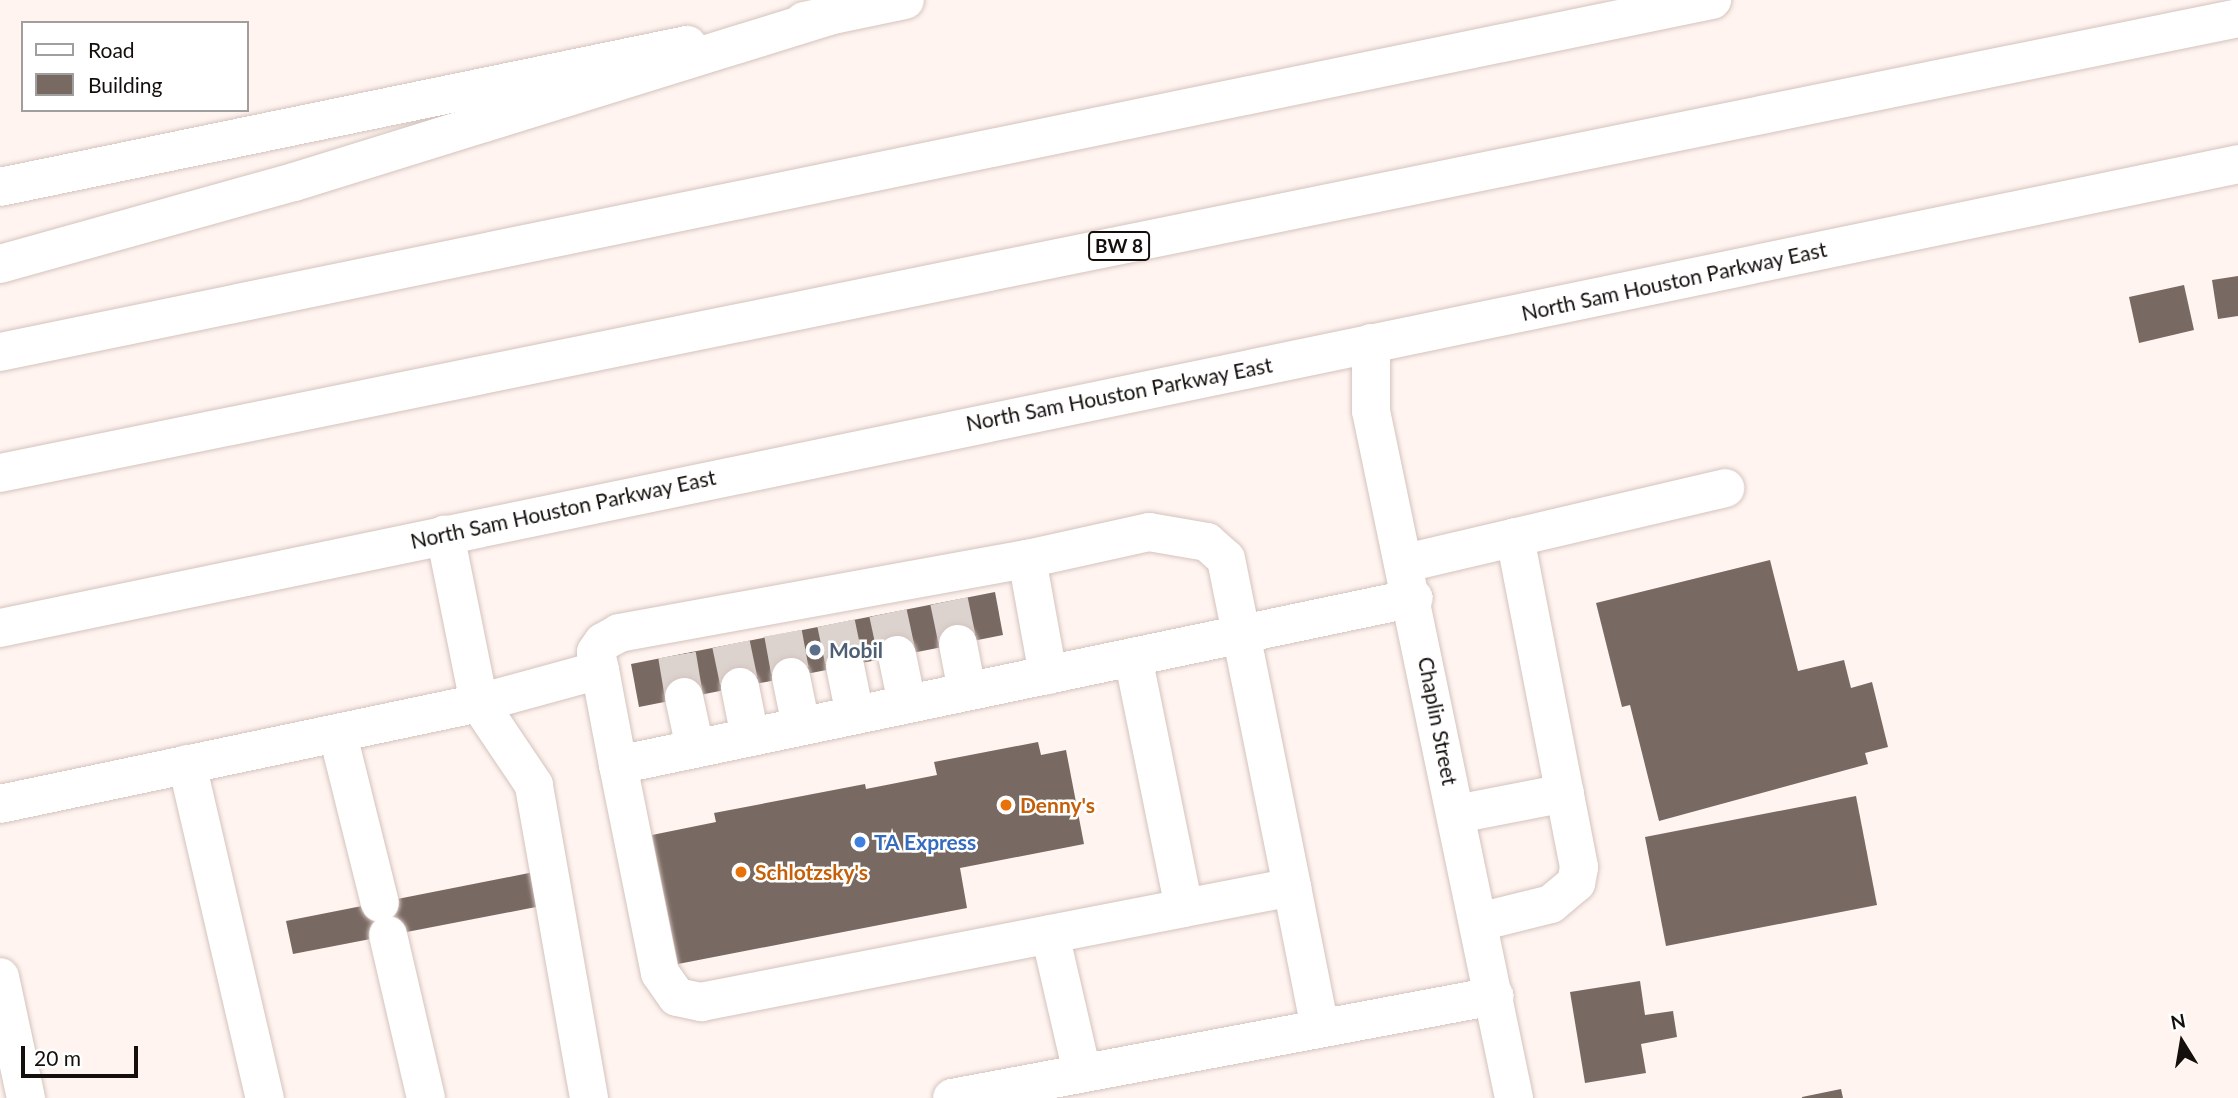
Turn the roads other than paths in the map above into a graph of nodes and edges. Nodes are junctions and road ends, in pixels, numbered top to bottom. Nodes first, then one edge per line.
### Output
1 (905, 0) edge
2 (1712, 0) edge
3 (836, 14) junction
4 (2238, 18) edge
5 (2238, 164) edge
6 (0, 187) edge
7 (0, 264) edge
8 (1371, 343) junction
9 (0, 352) edge
10 (0, 473) edge
11 (1725, 488) dead end
12 (445, 534) junction
13 (1516, 537) junction
14 (1027, 559) junction
15 (1410, 580) junction
16 (0, 628) edge
17 (1241, 634) junction
18 (958, 643) tunnel mouth
19 (897, 655) tunnel mouth
20 (1133, 657) junction
21 (845, 666) tunnel mouth
22 (600, 670) junction
23 (1048, 675) junction
24 (791, 677) tunnel mouth
25 (740, 687) tunnel mouth
26 (967, 691) junction
27 (684, 697) tunnel mouth
28 (479, 703) junction
29 (907, 704) junction
30 (855, 715) junction
31 (801, 726) junction
32 (338, 735) junction
33 (750, 737) junction
34 (695, 748) junction
35 (187, 764) junction
36 (618, 765) junction
37 (1565, 793) junction
38 (0, 804) edge
39 (1457, 814) junction
40 (1292, 887) junction
41 (1184, 908) junction
42 (1479, 922) junction
43 (1050, 934) junction
44 (0, 977) edge
45 (1494, 996) junction
46 (1320, 1028) junction
47 (1082, 1073) junction
48 (26, 1098) edge
49 (265, 1098) edge
50 (426, 1098) edge
51 (589, 1098) edge
52 (952, 1098) edge
53 (1514, 1098) edge

1 - 3 main road
2 - 9 main road
3 - 6 main road
3 - 7 main road
4 - 10 main road, BW 8
5 - 8 main road, North Sam Houston Parkway East
8 - 12 main road, North Sam Houston Parkway East
8 - 15 main road, Chaplin Street
11 - 13 main road
12 - 16 main road, North Sam Houston Parkway East
12 - 28 main road
13 - 15 main road
13 - 37 main road
14 - 17 main road
14 - 22 main road
14 - 23 main road
15 - 17 main road
15 - 39 main road, Chaplin Street
17 - 20 main road
17 - 40 main road
18 - 26 main road
19 - 29 main road
20 - 23 main road
20 - 41 main road
21 - 30 main road
22 - 28 main road
22 - 36 main road
23 - 26 main road
24 - 31 main road
25 - 33 main road
26 - 29 main road
27 - 34 main road
28 - 32 main road
28 - 51 main road
29 - 30 main road
30 - 31 main road
31 - 33 main road
32 - 35 main road
32 - 50 main road
33 - 34 main road
34 - 36 main road
35 - 38 main road
35 - 49 main road
36 - 43 main road
37 - 39 main road
37 - 42 main road
39 - 42 main road, Chaplin Street
40 - 41 main road
40 - 46 main road
41 - 43 main road
42 - 45 main road, Chaplin Street
43 - 47 main road
44 - 48 main road
45 - 46 main road
45 - 53 main road, Chaplin Street
46 - 47 main road
47 - 52 main road

